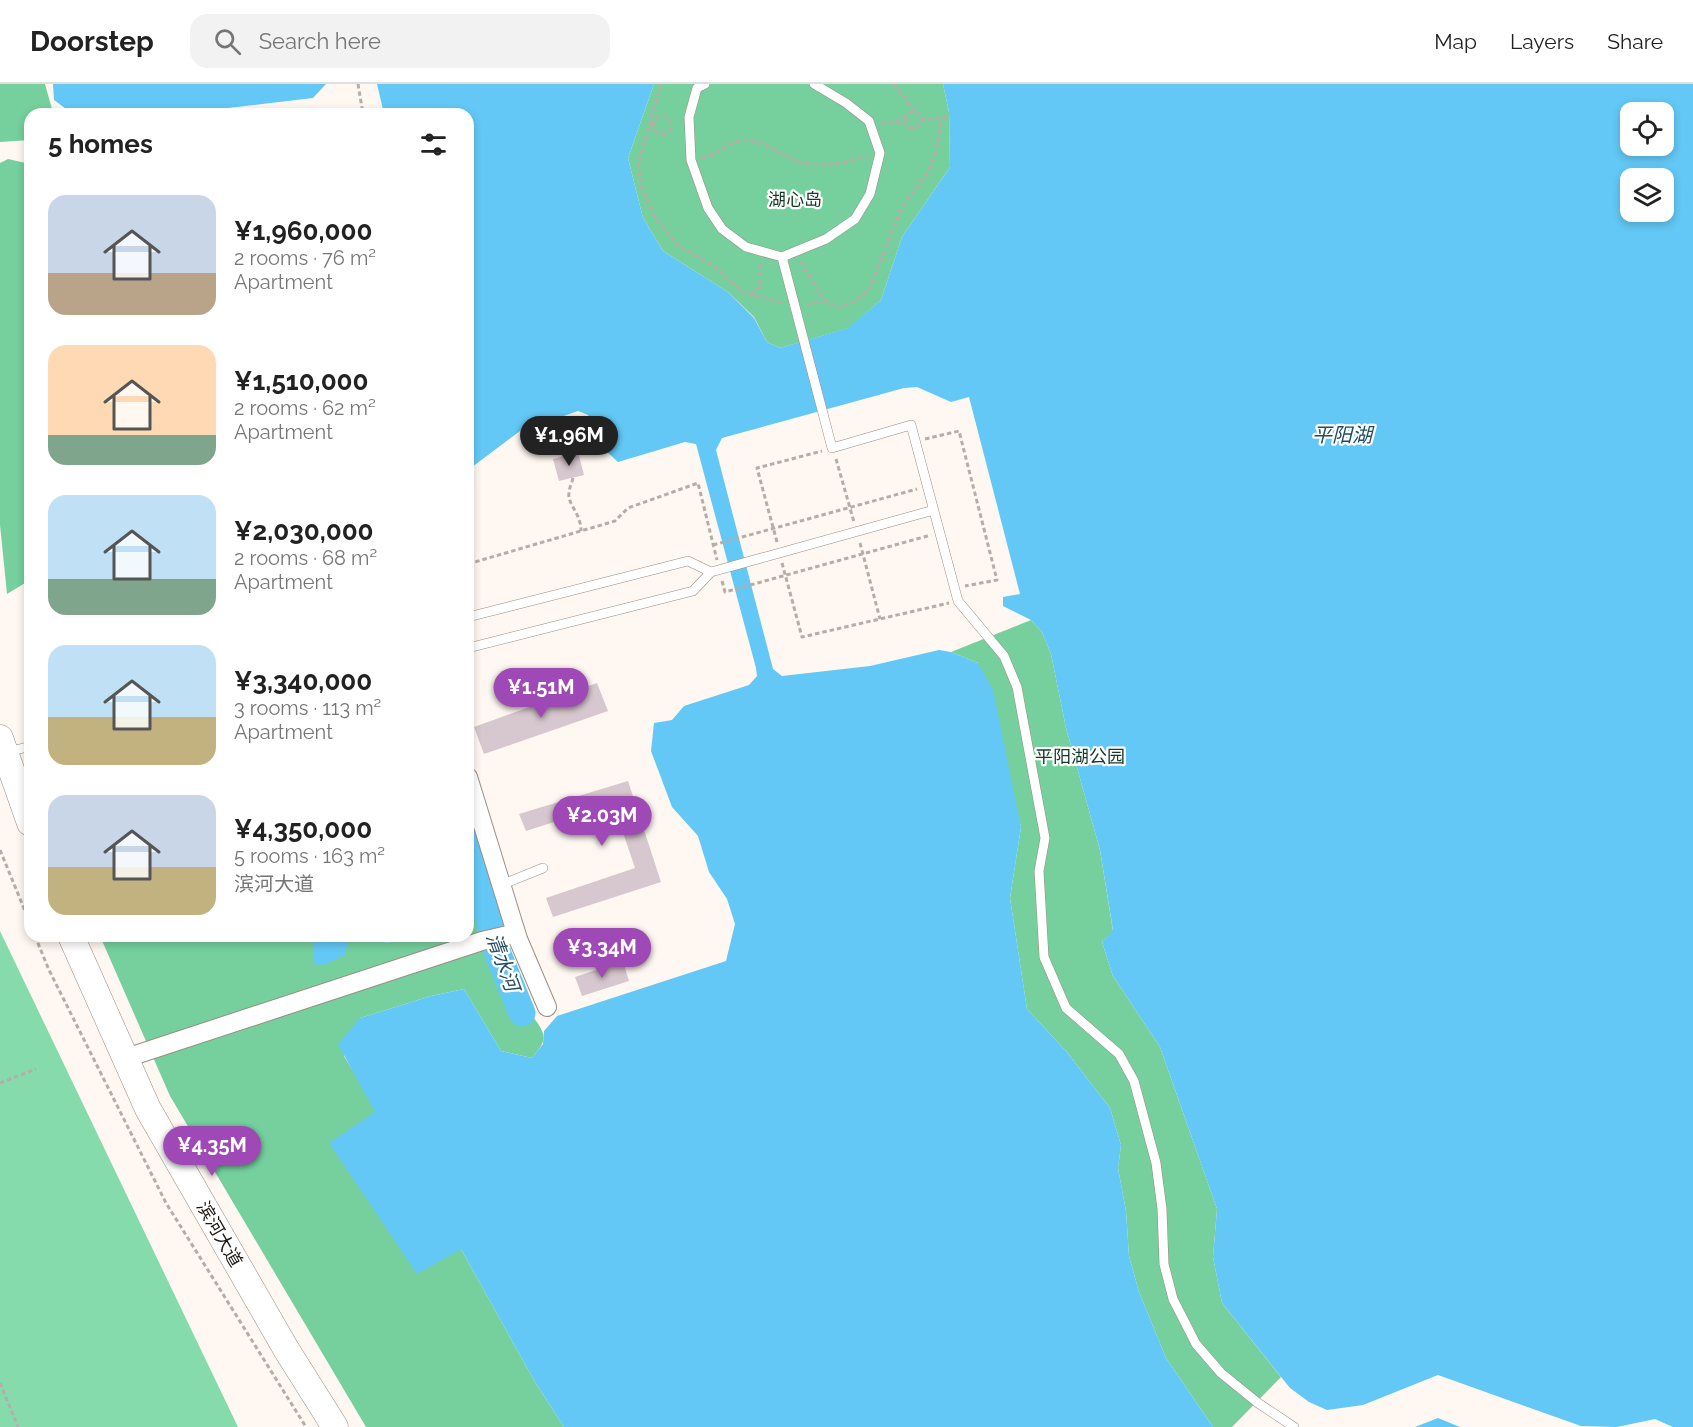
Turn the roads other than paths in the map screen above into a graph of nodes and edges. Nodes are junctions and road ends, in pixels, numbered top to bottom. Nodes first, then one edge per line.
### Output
1 (705, 84) edge
2 (814, 84) edge
3 (782, 257) junction
4 (934, 510) junction
5 (715, 571) junction
6 (474, 615) edge
7 (474, 646) edge
8 (3, 746) edge
9 (24, 746) edge
10 (474, 797) edge
11 (24, 806) edge
12 (543, 868) dead end
13 (501, 885) junction
14 (516, 933) junction
15 (74, 942) edge
16 (548, 1007) dead end
17 (126, 1058) junction
18 (335, 1427) edge
19 (1294, 1427) edge

1 - 3 lane
2 - 3 lane
3 - 4 lane
4 - 5 lane
4 - 19 lane
5 - 6 lane
5 - 7 lane
8 - 9 lane
8 - 11 main road
10 - 13 street
12 - 13 lane
13 - 14 street
14 - 16 street
14 - 17 street
15 - 17 main road, 滨河大道
17 - 18 main road, 滨河大道

